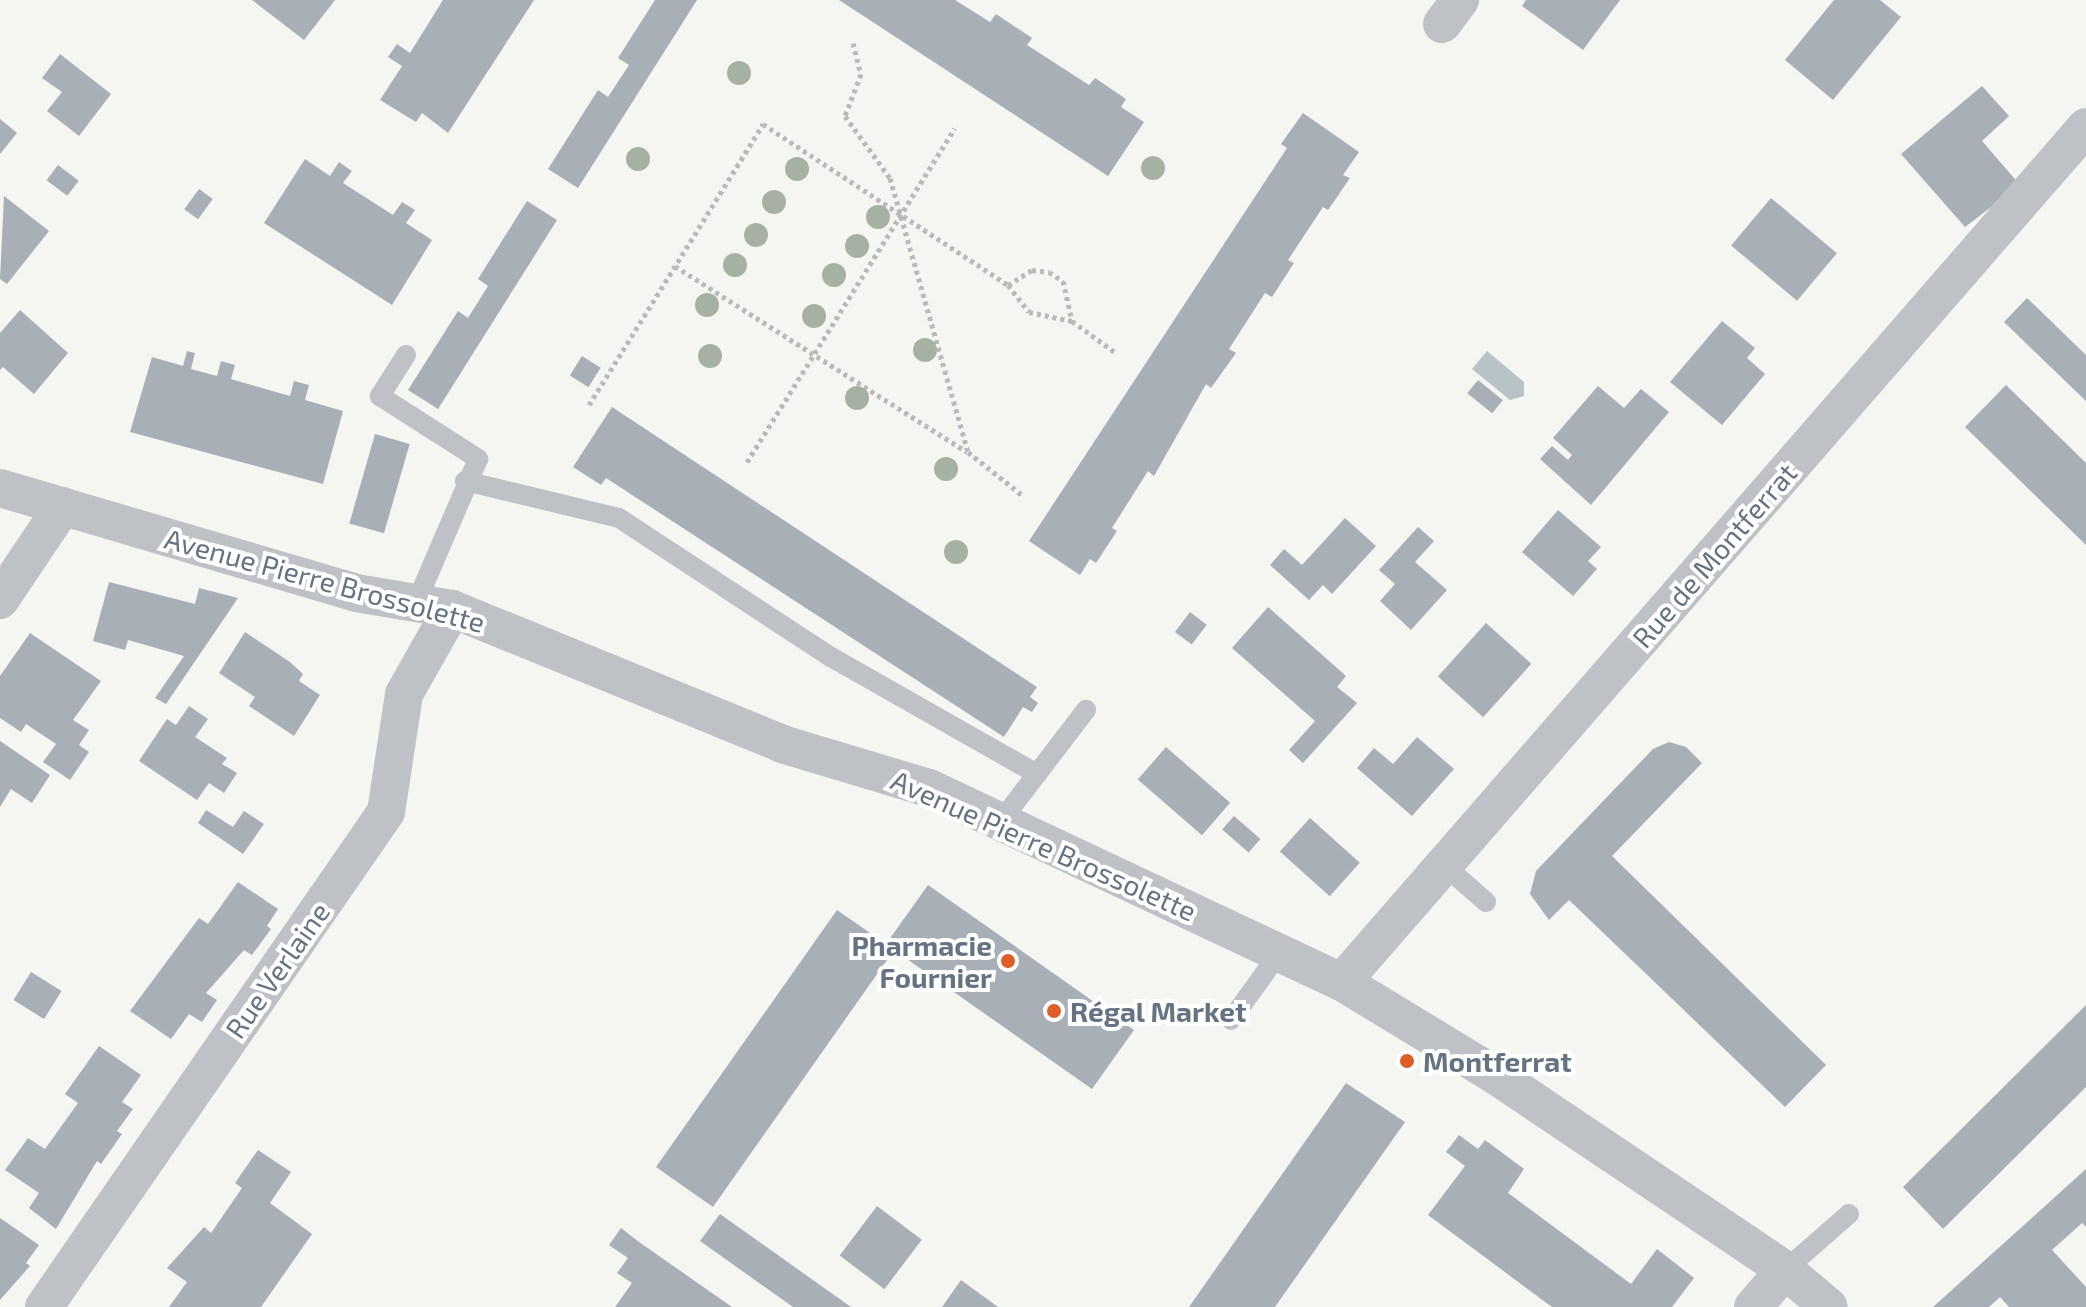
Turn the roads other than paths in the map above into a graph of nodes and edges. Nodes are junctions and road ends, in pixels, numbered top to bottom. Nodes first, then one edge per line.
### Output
1 (2086, 127) edge
2 (406, 355) dead end
3 (465, 481) junction
4 (0, 488) edge
5 (63, 506) junction
6 (0, 600) edge
7 (434, 606) junction
8 (1086, 710) dead end
9 (1037, 774) junction
10 (1001, 821) junction
11 (1444, 865) junction
12 (1486, 902) dead end
13 (1280, 952) junction
14 (1342, 982) junction
15 (1231, 1020) dead end
16 (1849, 1214) dead end
17 (1785, 1270) junction
18 (44, 1307) edge
19 (1753, 1307) edge
20 (1829, 1307) edge

1 - 11 street, Rue de Montferrat
2 - 3 lane
3 - 7 lane
3 - 9 lane
4 - 5 street, Avenue Pierre Brossolette
5 - 6 street
5 - 7 street, Avenue Pierre Brossolette
7 - 10 street, Avenue Pierre Brossolette
7 - 18 street, Rue Verlaine
8 - 9 lane
9 - 10 lane
10 - 13 street, Avenue Pierre Brossolette
11 - 12 lane
11 - 14 street, Rue de Montferrat
13 - 14 street, Avenue Pierre Brossolette
13 - 15 lane
14 - 17 street, Avenue Pierre Brossolette
16 - 17 lane
17 - 19 street
17 - 20 street, Avenue Pierre Brossolette

